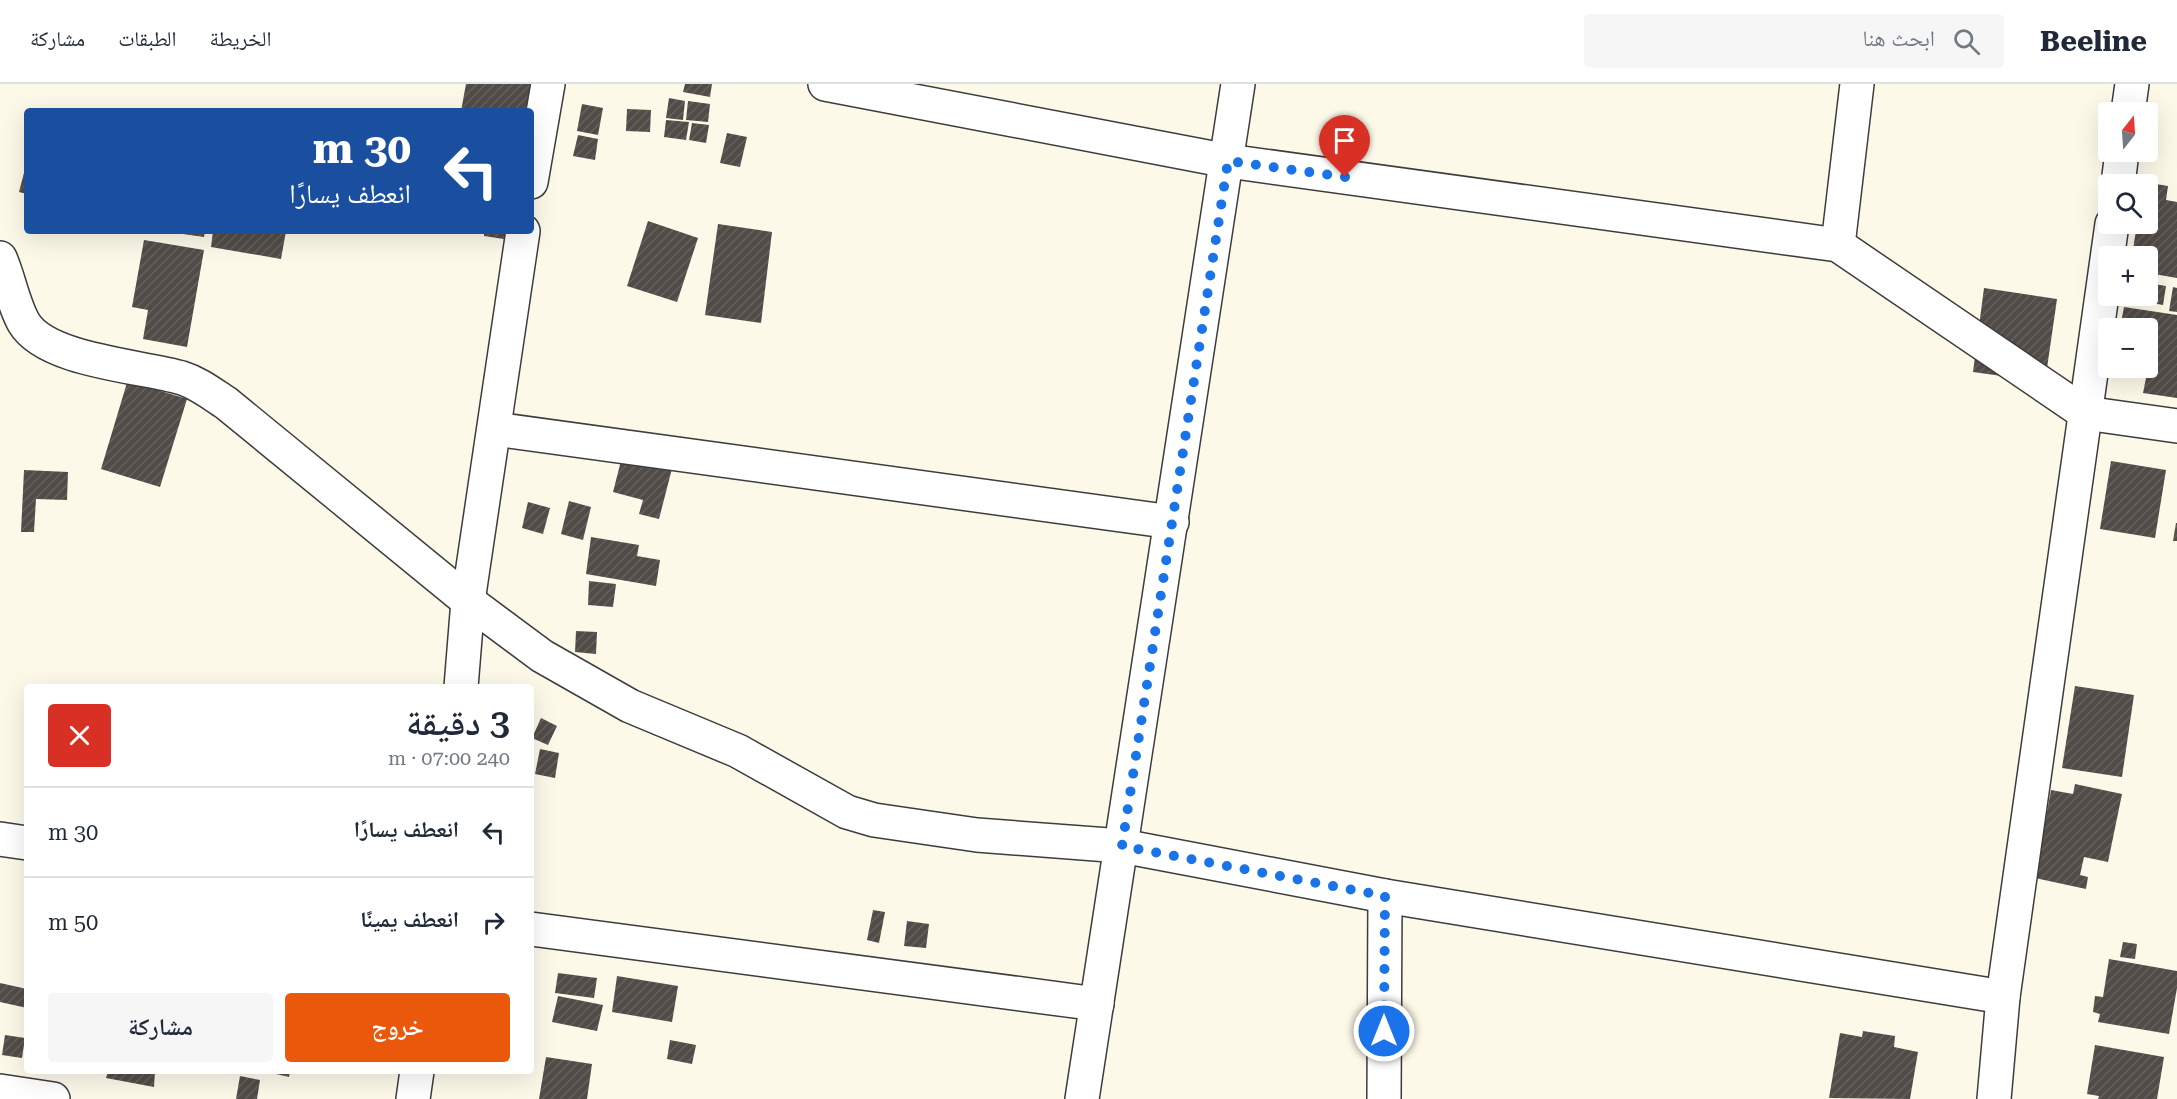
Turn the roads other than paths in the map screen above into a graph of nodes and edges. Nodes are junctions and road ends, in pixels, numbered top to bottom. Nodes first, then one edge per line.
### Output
1 (548, 84) edge
2 (825, 84) edge
3 (1238, 84) edge
4 (1857, 84) edge
5 (2132, 84) edge
6 (2129, 102) edge
7 (1228, 161) junction
8 (534, 165) edge
9 (523, 234) edge
10 (2111, 234) edge
11 (1838, 245) junction
12 (0, 258) edge
13 (2085, 414) junction
14 (2177, 426) edge
15 (495, 429) junction
16 (1172, 522) junction
17 (468, 601) junction
18 (461, 684) edge
19 (0, 839) edge
20 (24, 843) edge
21 (1122, 846) junction
22 (1385, 896) junction
23 (534, 929) edge
24 (2003, 997) junction
25 (1097, 1004) junction
26 (417, 1074) edge
27 (413, 1099) edge
28 (1082, 1099) edge
29 (1384, 1099) edge
30 (1994, 1099) edge

1 - 8 street
2 - 7 street
3 - 7 street
4 - 11 street
5 - 6 street
7 - 11 street
7 - 16 street
9 - 15 street
10 - 13 street
11 - 13 street
12 - 17 street
13 - 14 street
13 - 24 street
15 - 16 street
15 - 17 street
16 - 21 street
17 - 18 street
17 - 21 street
19 - 20 street
21 - 22 street
21 - 25 street
22 - 24 street
22 - 29 street
23 - 25 street
24 - 30 street
25 - 28 street
26 - 27 street

